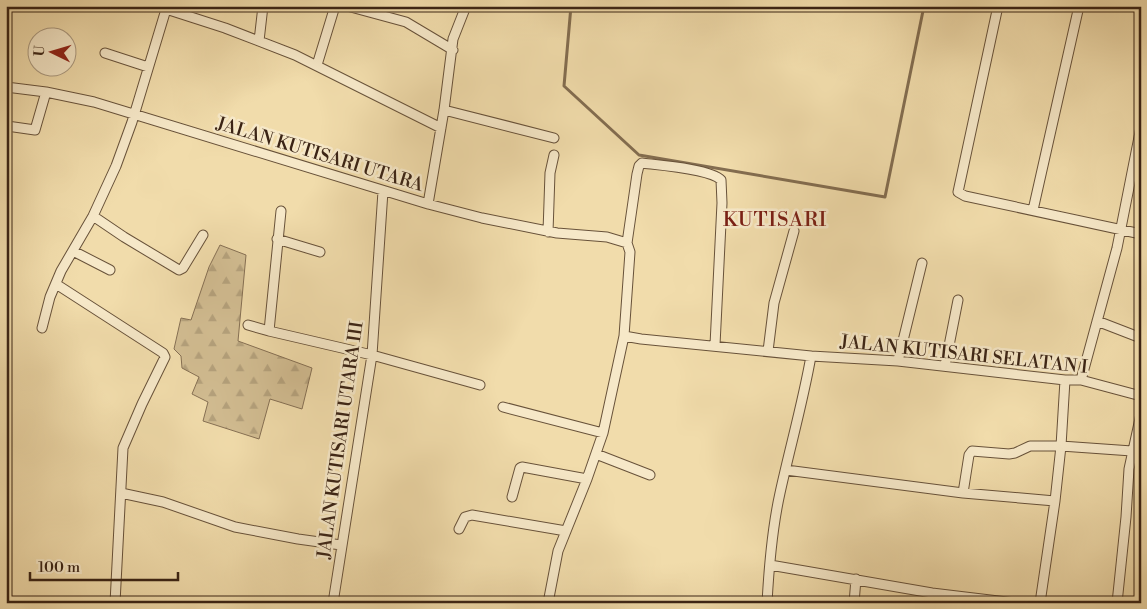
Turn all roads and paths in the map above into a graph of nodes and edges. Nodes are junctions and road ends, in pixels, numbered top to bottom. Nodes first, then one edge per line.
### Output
1 (263, 6) edge
2 (335, 6) edge
3 (347, 6) edge
4 (466, 6) edge
5 (998, 6) edge
6 (1078, 6) edge
7 (166, 7) edge
8 (259, 41) junction
9 (452, 50) junction
10 (105, 53) dead end
11 (317, 65) junction
12 (148, 67) junction
13 (6, 87) edge
14 (46, 92) junction
15 (444, 110) junction
16 (134, 114) junction
17 (7, 126) edge
18 (1141, 127) edge
19 (441, 128) junction
20 (554, 138) dead end
21 (554, 154) dead end
22 (383, 191) junction
23 (428, 204) junction
24 (1033, 210) junction
25 (281, 211) dead end
26 (93, 216) junction
27 (1121, 229) junction
28 (794, 231) dead end
29 (548, 232) junction
30 (1141, 234) edge
31 (203, 235) dead end
32 (277, 239) junction
33 (627, 243) junction
34 (73, 251) junction
35 (320, 252) dead end
36 (922, 263) dead end
37 (110, 270) dead end
38 (56, 284) junction
39 (958, 300) dead end
40 (1097, 321) junction
41 (248, 325) dead end
42 (42, 328) dead end
43 (269, 330) junction
44 (624, 336) junction
45 (1141, 338) edge
46 (715, 345) junction
47 (768, 351) junction
48 (372, 356) junction
49 (811, 356) junction
50 (898, 361) junction
51 (945, 366) junction
52 (1065, 380) junction
53 (1081, 380) junction
54 (480, 385) dead end
55 (1141, 396) edge
56 (503, 407) dead end
57 (1141, 414) edge
58 (603, 433) junction
59 (1061, 446) junction
60 (1132, 451) junction
61 (596, 454) junction
62 (786, 470) junction
63 (650, 474) dead end
64 (587, 479) junction
65 (121, 493) junction
66 (963, 493) junction
67 (512, 497) dead end
68 (1055, 501) junction
69 (459, 529) dead end
70 (566, 531) junction
71 (341, 545) junction
72 (770, 565) junction
73 (856, 579) junction
74 (931, 598) edge
75 (115, 603) edge
76 (333, 603) edge
77 (548, 603) edge
78 (767, 603) edge
79 (854, 603) edge
80 (1015, 603) edge
81 (1040, 603) edge
82 (1117, 603) edge

1 - 8 street
2 - 11 street
3 - 9 street
4 - 9 street
5 - 24 street
6 - 24 street
7 - 8 street
7 - 12 street
8 - 11 street
9 - 15 street
10 - 12 street
11 - 19 street
12 - 16 street
13 - 14 street, JALAN KUTISARI UTARA
14 - 16 street, JALAN KUTISARI UTARA
14 - 17 street
15 - 19 street
15 - 20 street
16 - 22 street, JALAN KUTISARI UTARA
16 - 26 street
18 - 27 street
19 - 23 street
21 - 29 street
22 - 23 street, JALAN KUTISARI UTARA
22 - 48 street, JALAN KUTISARI UTARA III
23 - 29 street, JALAN KUTISARI UTARA
24 - 27 street
25 - 32 street
26 - 31 street
26 - 34 street
27 - 30 street
27 - 40 street
28 - 47 street
29 - 33 street, JALAN KUTISARI UTARA
32 - 35 street
32 - 43 street
33 - 44 street
33 - 46 street
34 - 37 street
34 - 38 street
36 - 50 street
38 - 42 street
38 - 65 street
39 - 51 street
40 - 45 street
40 - 53 street
41 - 43 street
43 - 48 street
44 - 46 street, JALAN KUTISARI SELATAN I
44 - 58 street
46 - 47 street, JALAN KUTISARI SELATAN I
47 - 49 street, JALAN KUTISARI SELATAN I
48 - 54 street
48 - 71 street, JALAN KUTISARI UTARA III
49 - 50 street, JALAN KUTISARI SELATAN I
49 - 62 street
50 - 51 street, JALAN KUTISARI SELATAN I
51 - 52 street, JALAN KUTISARI SELATAN I
52 - 53 street, JALAN KUTISARI SELATAN I
52 - 59 street
53 - 55 street, JALAN KUTISARI SELATAN I
56 - 58 street
57 - 60 street
58 - 61 street
59 - 60 street
59 - 66 street
59 - 68 street
60 - 82 street
61 - 63 street
61 - 64 street
62 - 66 street
62 - 72 street
64 - 67 street
64 - 70 street
65 - 71 street
65 - 75 street
66 - 68 street
68 - 81 street
69 - 70 street
70 - 77 street
71 - 76 street, JALAN KUTISARI UTARA III
72 - 73 street
72 - 78 street
73 - 74 street
73 - 79 street
74 - 80 street

